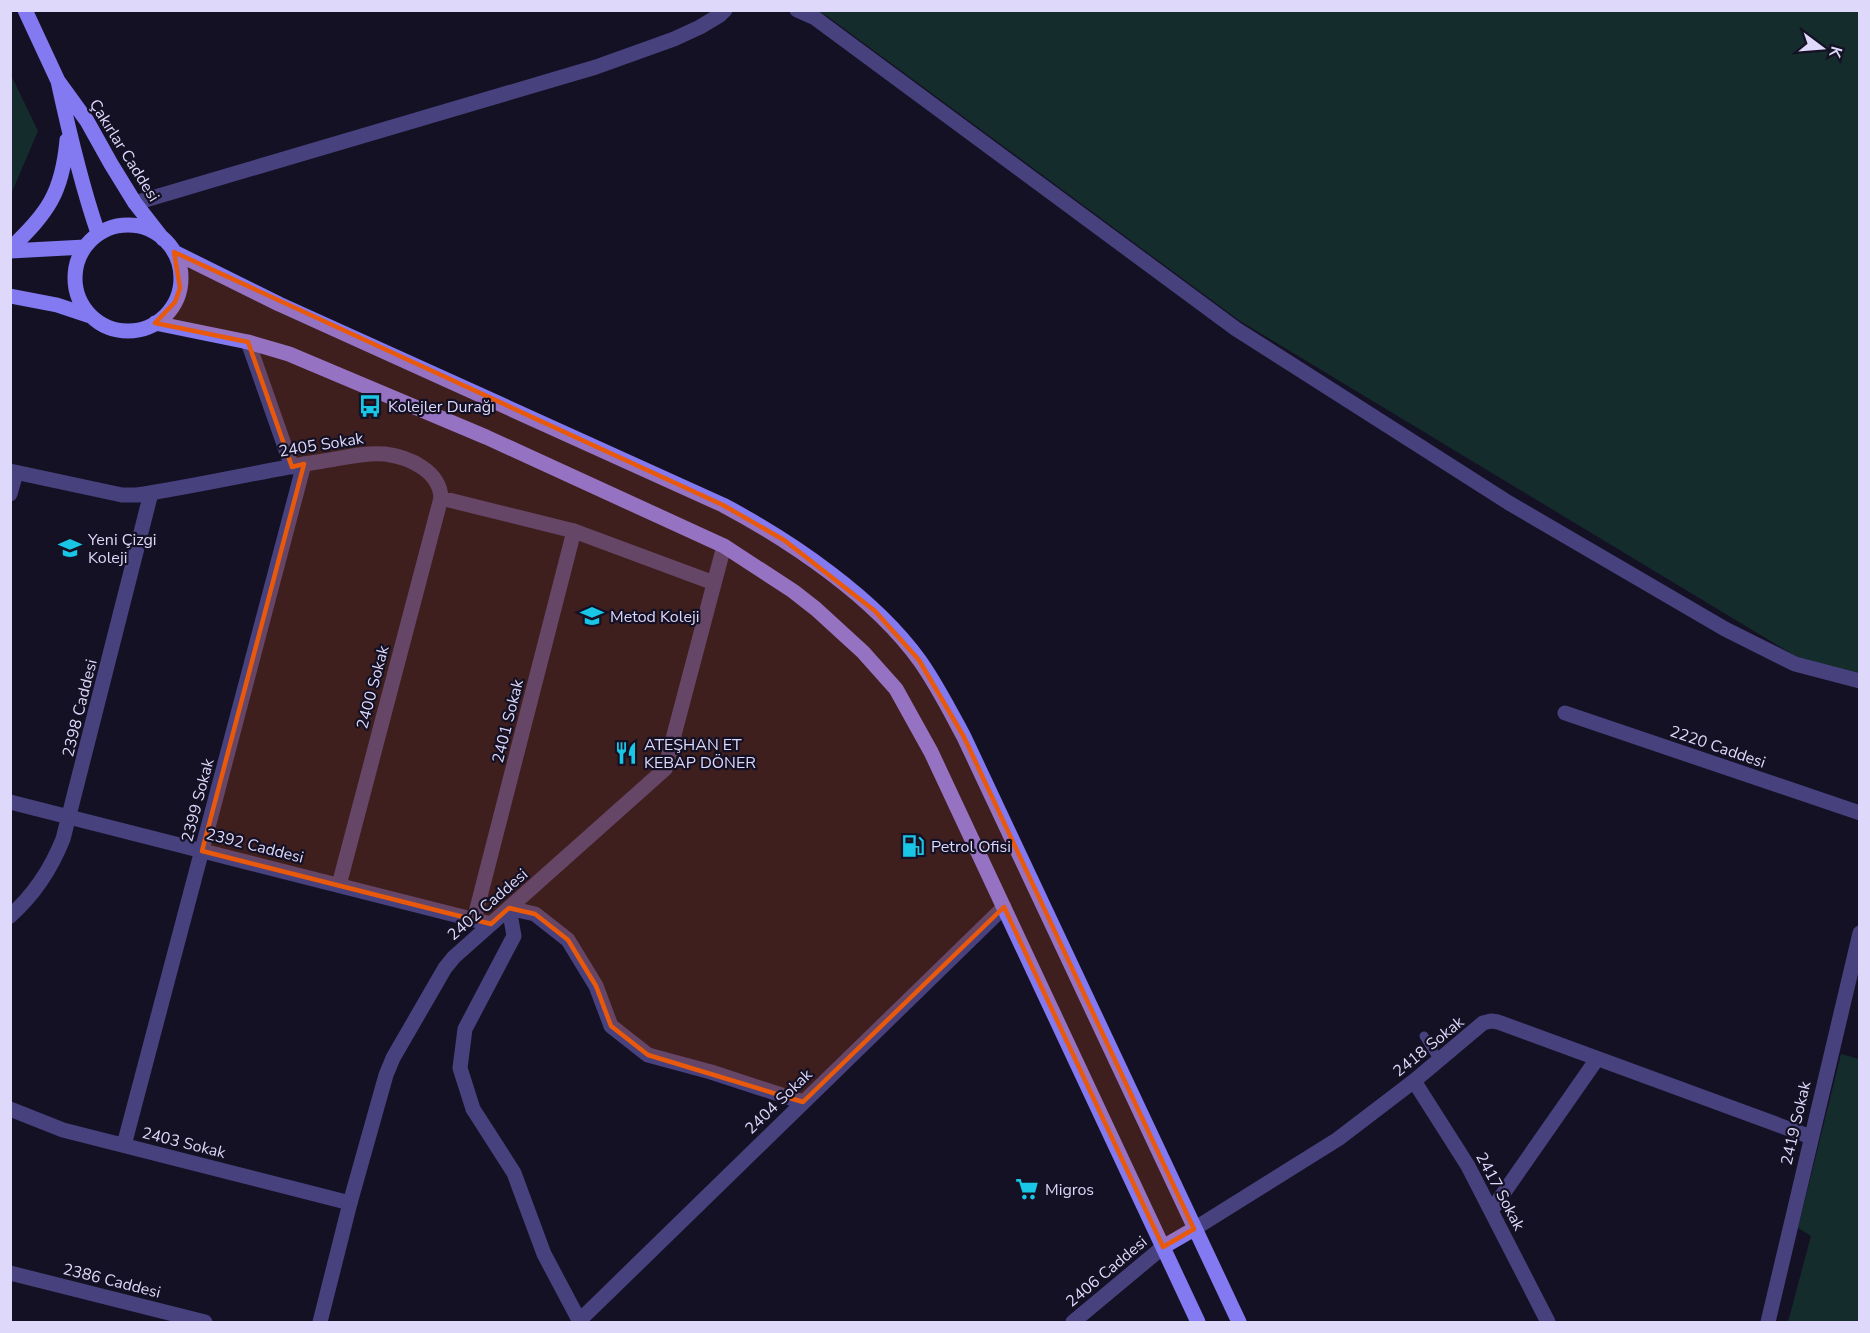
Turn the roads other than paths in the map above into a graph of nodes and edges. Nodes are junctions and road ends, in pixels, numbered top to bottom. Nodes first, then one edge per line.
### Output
1 (25, 10) edge
2 (725, 10) edge
3 (797, 10) edge
4 (58, 81) junction
5 (68, 131) junction
6 (135, 203) junction
7 (98, 233) junction
8 (163, 239) junction
9 (85, 247) junction
10 (10, 250) edge
11 (174, 252) junction
12 (10, 296) edge
13 (90, 316) junction
14 (155, 323) junction
15 (248, 342) junction
16 (298, 465) junction
17 (13, 472) edge
18 (151, 493) junction
19 (10, 494) edge
20 (441, 498) junction
21 (574, 531) junction
22 (724, 546) junction
23 (714, 583) junction
24 (1860, 681) edge
25 (1565, 713) dead end
26 (10, 802) edge
27 (1860, 813) edge
28 (70, 817) junction
29 (202, 850) junction
30 (339, 885) junction
31 (1004, 907) junction
32 (509, 908) junction
33 (10, 916) edge
34 (474, 920) junction
35 (491, 924) junction
36 (1860, 933) edge
37 (1424, 1036) dead end
38 (1597, 1059) junction
39 (1439, 1060) junction
40 (1414, 1081) junction
41 (803, 1102) junction
42 (12, 1114) edge
43 (1810, 1137) junction
44 (124, 1145) junction
45 (350, 1203) junction
46 (1491, 1211) junction
47 (1194, 1229) junction
48 (1162, 1246) junction
49 (10, 1273) edge
50 (579, 1321) edge
51 (205, 1323) edge
52 (320, 1323) edge
53 (1073, 1323) edge
54 (1198, 1323) edge
55 (1239, 1323) edge
56 (1548, 1323) edge
57 (1768, 1323) edge

1 - 4 main road, Çakırlar Caddesi
2 - 6 street
3 - 24 street
4 - 5 main road, Çakırlar Caddesi
4 - 6 main road, Çakırlar Caddesi
5 - 7 main road, Çakırlar Caddesi
5 - 10 main road
6 - 8 main road, Çakırlar Caddesi
7 - 8 main road
7 - 9 main road
8 - 11 main road
9 - 10 main road
9 - 13 main road
11 - 14 main road
11 - 47 main road
12 - 13 main road
13 - 14 main road
14 - 15 main road
15 - 16 street
15 - 22 main road
16 - 18 street, 2405 Sokak
16 - 20 street, 2405 Sokak
16 - 29 street, 2399 Sokak
17 - 18 street, 2405 Sokak
17 - 19 street
18 - 28 street, 2398 Caddesi
20 - 21 street
20 - 30 street, 2400 Sokak
21 - 23 street
21 - 34 street, 2401 Sokak
22 - 23 street, 2402 Caddesi
22 - 31 main road
23 - 32 street, 2402 Caddesi
25 - 27 street, 2220 Caddesi
26 - 28 street, 2392 Caddesi
28 - 29 street, 2392 Caddesi
28 - 33 street, 2398 Caddesi
29 - 30 street, 2392 Caddesi
29 - 44 street, 2399 Sokak
30 - 34 street, 2392 Caddesi
31 - 41 street, 2404 Sokak
31 - 48 main road
32 - 35 street, 2402 Caddesi
32 - 41 street
32 - 50 street
34 - 35 street, 2392 Caddesi
35 - 45 street, 2402 Caddesi
36 - 43 street, 2419 Sokak
37 - 39 lane
38 - 39 street, 2418 Sokak
38 - 43 street, 2418 Sokak
38 - 46 street
39 - 40 street, 2418 Sokak
40 - 46 street, 2417 Sokak
40 - 47 street, 2418 Sokak
41 - 50 street, 2404 Sokak
42 - 44 street, 2403 Sokak
43 - 57 street, 2419 Sokak
44 - 45 street, 2403 Sokak
45 - 52 street, 2402 Caddesi
46 - 56 street, 2417 Sokak
47 - 48 main road
47 - 55 main road
48 - 53 street, 2406 Caddesi
48 - 54 main road
49 - 51 street, 2386 Caddesi

